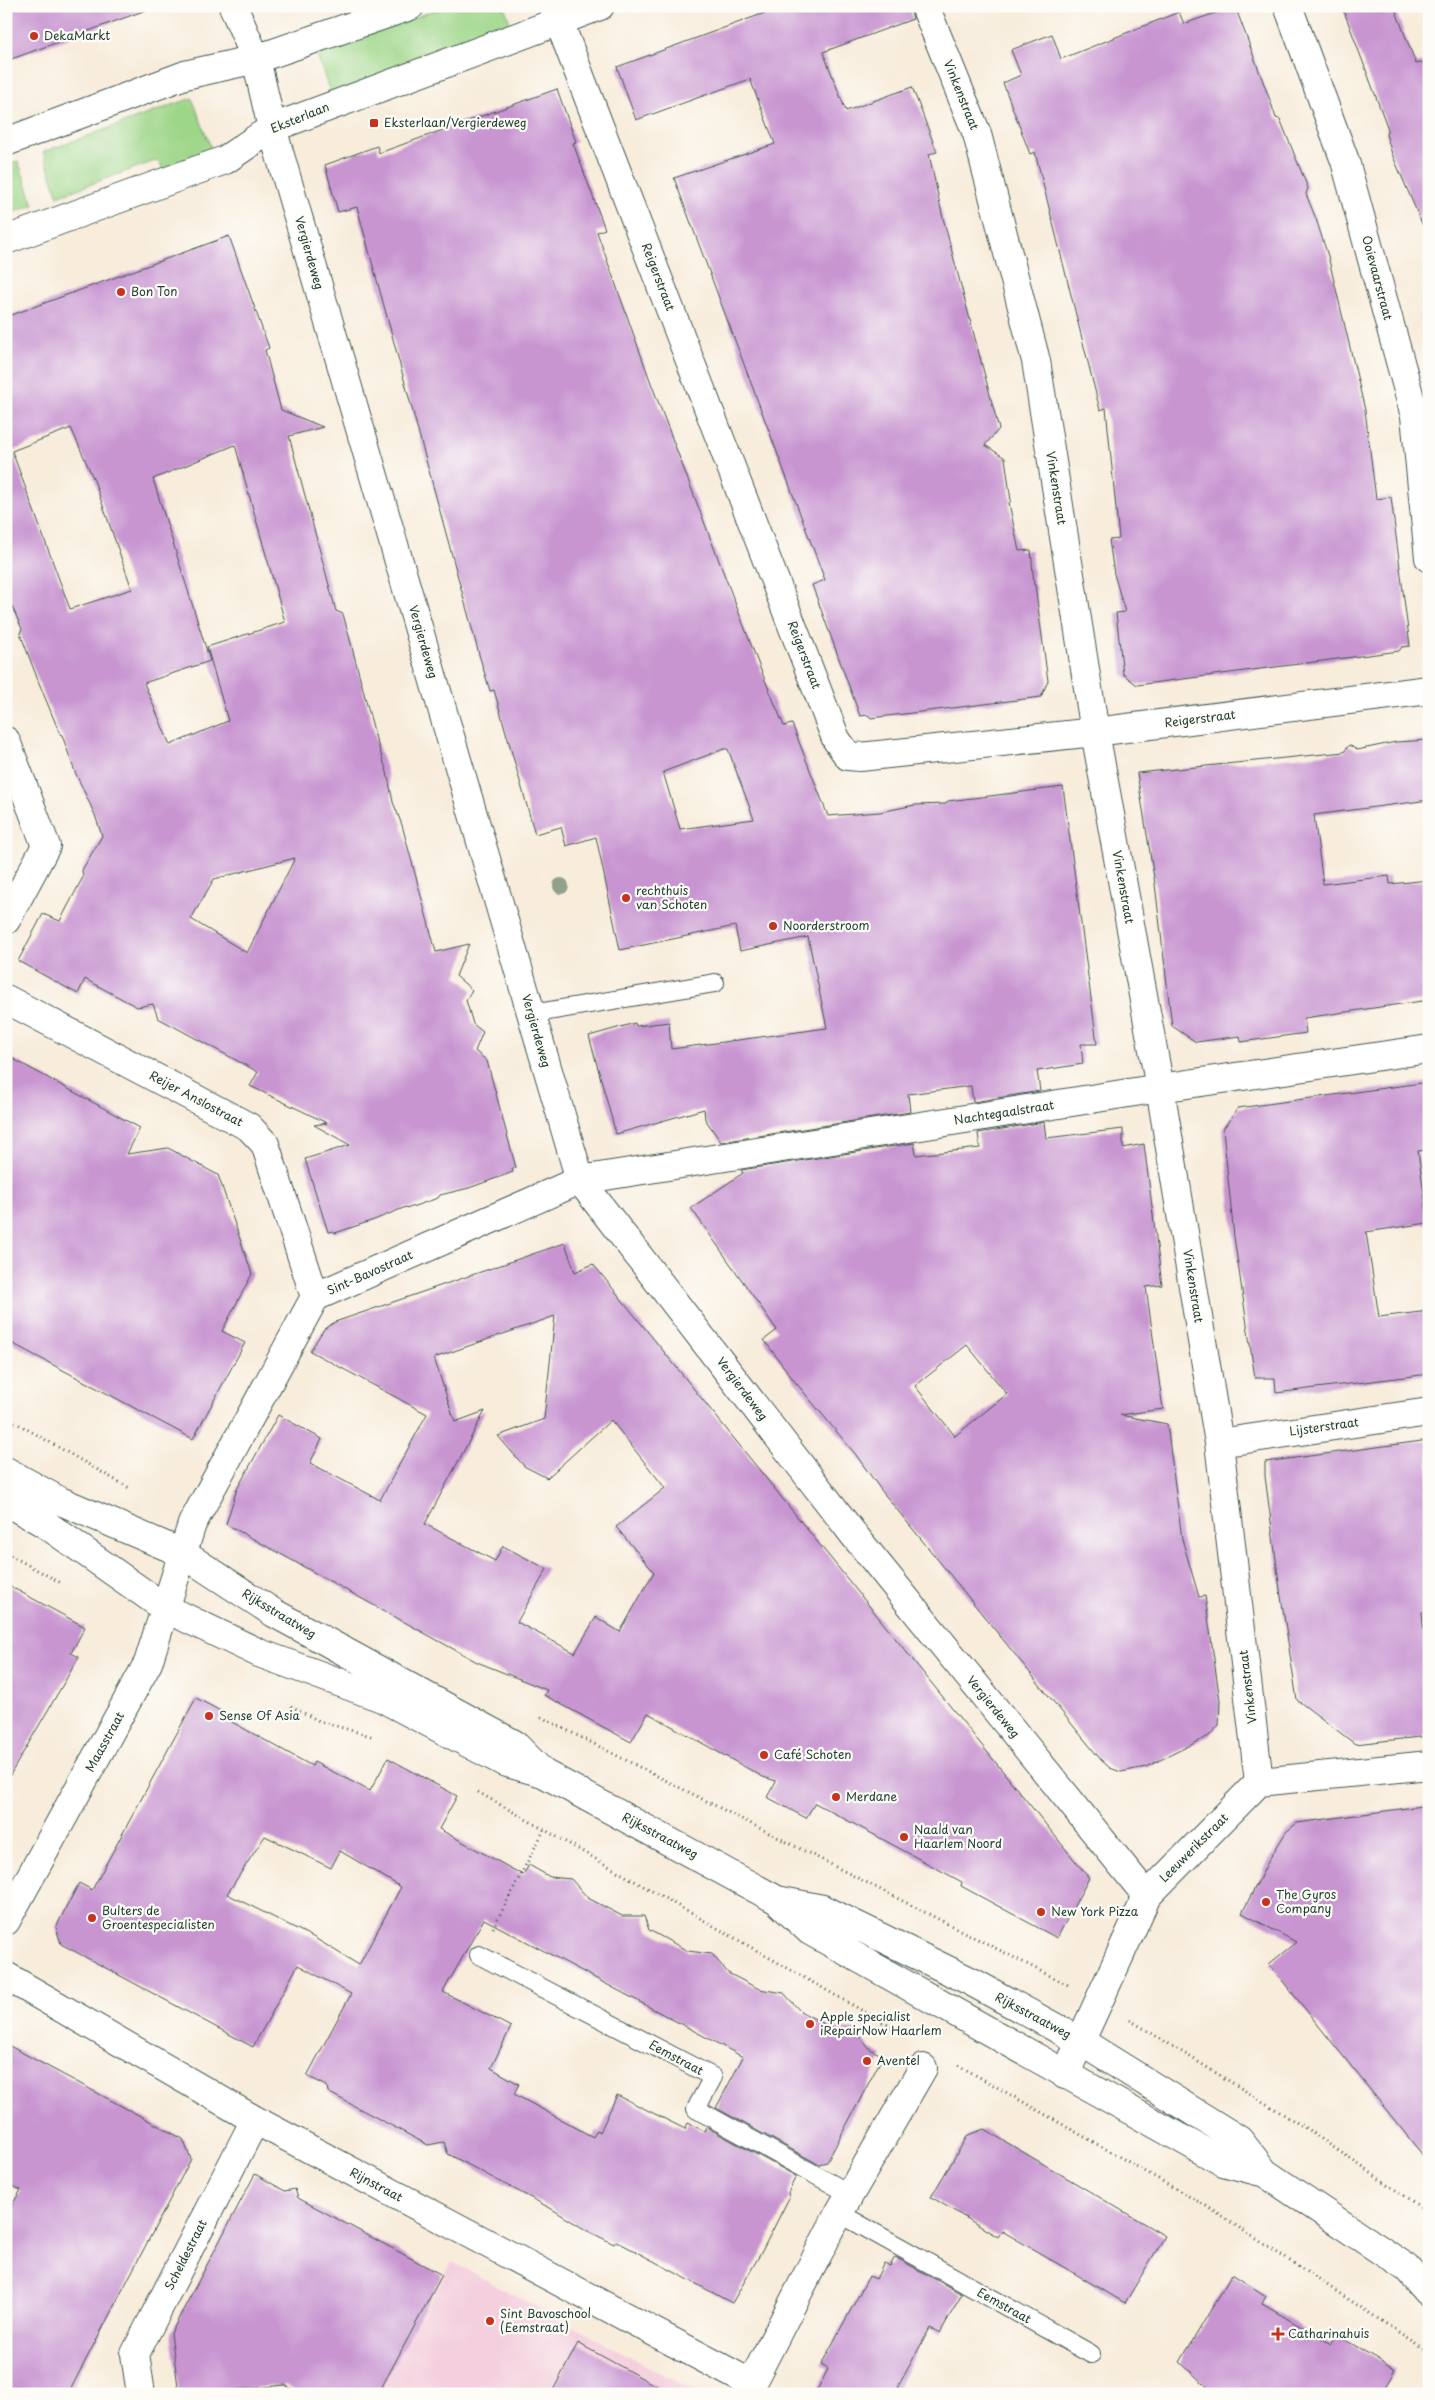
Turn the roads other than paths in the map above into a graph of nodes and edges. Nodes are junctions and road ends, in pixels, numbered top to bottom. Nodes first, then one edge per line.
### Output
1 (233, 6) edge
2 (410, 6) edge
3 (600, 6) edge
4 (926, 6) edge
5 (1288, 6) edge
6 (556, 14) edge
7 (256, 59) junction
8 (272, 128) junction
9 (6, 142) edge
10 (6, 240) edge
11 (1429, 558) edge
12 (1429, 690) edge
13 (1095, 732) junction
14 (6, 741) edge
15 (6, 920) edge
16 (715, 983) dead end
17 (6, 999) edge
18 (532, 1014) junction
19 (1429, 1049) edge
20 (1160, 1088) junction
21 (580, 1180) junction
22 (315, 1297) junction
23 (1429, 1412) edge
24 (1219, 1443) junction
25 (6, 1472) edge
26 (6, 1502) edge
27 (182, 1553) junction
28 (165, 1608) junction
29 (1429, 1765) edge
30 (543, 1773) junction
31 (1259, 1782) junction
32 (1147, 1896) junction
33 (777, 1900) junction
34 (6, 1921) edge
35 (479, 1955) road end
36 (6, 1976) edge
37 (1080, 2041) junction
38 (923, 2068) dead end
39 (1064, 2075) junction
40 (255, 2120) junction
41 (1265, 2173) junction
42 (844, 2204) junction
43 (1418, 2271) edge
44 (1429, 2293) edge
45 (1091, 2354) dead end
46 (749, 2389) edge
47 (141, 2394) edge

1 - 7 street, Vergierdeweg
2 - 7 street
3 - 6 street, Eksterlaan
4 - 13 street, Vinkenstraat
5 - 11 street, Ooievaarstraat
6 - 8 street, Eksterlaan
6 - 13 street, Reigerstraat
7 - 8 street, Vergierdeweg
7 - 9 street
8 - 10 street, Eksterlaan
8 - 18 street, Vergierdeweg
12 - 13 street, Reigerstraat
13 - 20 street, Vinkenstraat
14 - 15 street
16 - 18 lane
17 - 22 street, Reijer Anslostraat
18 - 21 street, Vergierdeweg
19 - 20 street, Nachtegaalstraat
20 - 21 street, Nachtegaalstraat
20 - 24 street, Vinkenstraat
21 - 22 street, Sint-Bavostraat
21 - 32 street, Vergierdeweg
22 - 27 street, Sint-Bavostraat
23 - 24 street, Lijsterstraat
24 - 31 street, Vinkenstraat
25 - 27 street, Rijksstraatweg
26 - 28 street, Rijksstraatweg
27 - 28 street, Maasstraat
27 - 30 street, Rijksstraatweg
28 - 30 street, Rijksstraatweg
28 - 34 street, Maasstraat
29 - 31 street
30 - 33 street, Rijksstraatweg
31 - 32 street, Leeuwerikstraat
32 - 37 street, Leeuwerikstraat
33 - 37 street, Rijksstraatweg
33 - 39 street, Rijksstraatweg
35 - 42 lane, Eemstraat
36 - 40 street, Rijnstraat
37 - 39 street, Leeuwerikstraat
37 - 41 street, Rijksstraatweg
38 - 42 street
39 - 41 street, Rijksstraatweg
40 - 46 street, Rijnstraat
40 - 47 street, Scheldestraat
41 - 43 street, Rijksstraatweg
42 - 45 lane, Eemstraat
42 - 46 street
43 - 44 street, Rijksstraatweg

